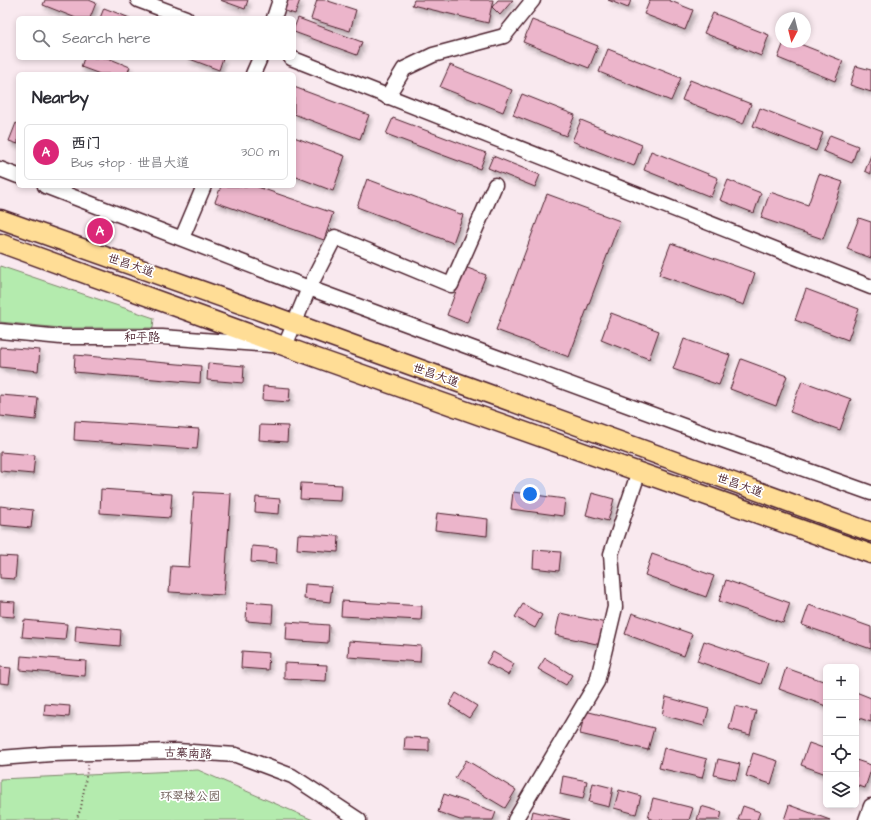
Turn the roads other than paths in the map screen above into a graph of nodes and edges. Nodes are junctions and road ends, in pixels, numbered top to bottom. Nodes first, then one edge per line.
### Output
1 (138, 0) edge
2 (280, 0) edge
3 (533, 0) edge
4 (181, 16) edge
5 (275, 16) edge
6 (259, 60) edge
7 (296, 60) edge
8 (254, 72) edge
9 (387, 97) junction
10 (0, 169) edge
11 (16, 175) edge
12 (495, 185) dead end
13 (50, 188) edge
14 (203, 188) edge
15 (0, 219) edge
16 (182, 238) junction
17 (0, 242) edge
18 (871, 287) edge
19 (309, 288) junction
20 (294, 324) junction
21 (0, 331) edge
22 (285, 346) junction
23 (639, 471) junction
24 (871, 493) edge
25 (871, 532) edge
26 (871, 554) edge
27 (0, 758) edge
28 (871, 806) edge
29 (359, 820) edge
30 (516, 820) edge
31 (866, 820) edge

1 - 4 street
2 - 5 street
3 - 9 street
6 - 8 street
7 - 9 street
9 - 18 street
10 - 11 street
12 - 19 street
13 - 16 street
14 - 16 street
15 - 20 main road, 世昌大道
16 - 19 street
17 - 22 main road, 世昌大道
19 - 20 street
19 - 24 street
20 - 22 street
20 - 25 main road, 世昌大道
21 - 22 street, 和平路
22 - 23 main road, 世昌大道
23 - 26 main road, 世昌大道
23 - 30 street
27 - 29 street, 古寨南路
28 - 31 street

